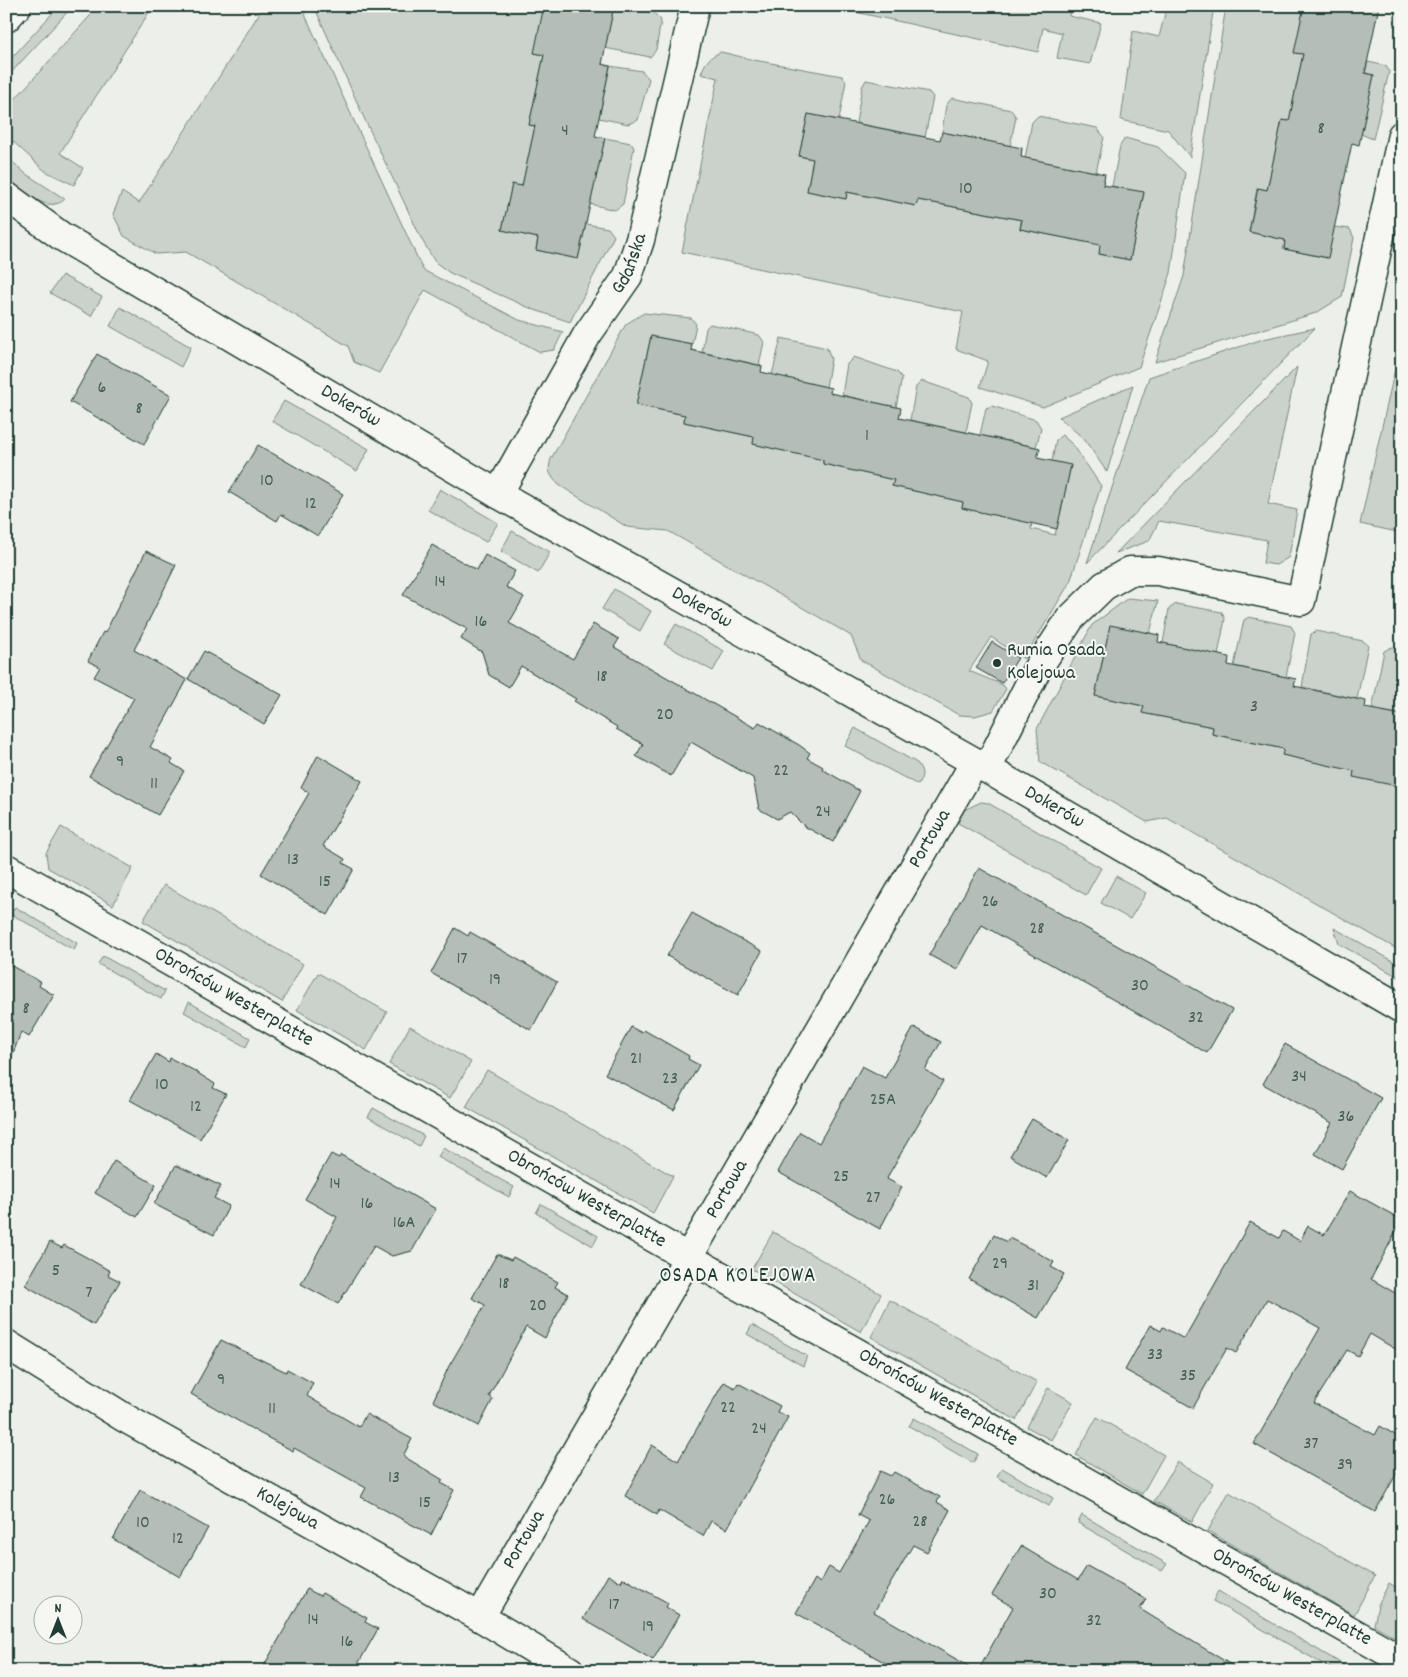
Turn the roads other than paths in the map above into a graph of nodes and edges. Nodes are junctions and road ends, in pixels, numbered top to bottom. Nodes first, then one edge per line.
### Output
1 (17, 6) edge
2 (696, 6) edge
3 (6, 18) edge
4 (1402, 135) edge
5 (6, 196) edge
6 (498, 494) junction
7 (981, 765) junction
8 (6, 868) edge
9 (1402, 1010) edge
10 (689, 1258) junction
11 (6, 1344) edge
12 (480, 1617) junction
13 (1402, 1660) edge
14 (570, 1671) edge

1 - 3 street
2 - 6 street, Gdańska
4 - 7 street, Portowa
5 - 6 street, Dokerów
6 - 7 street, Dokerów
7 - 9 street, Dokerów
7 - 10 street, Portowa
8 - 10 street, Obrońców Westerplatte
10 - 12 street, Portowa
10 - 13 street, Obrońców Westerplatte
11 - 12 street, Kolejowa
12 - 14 street, Kolejowa

